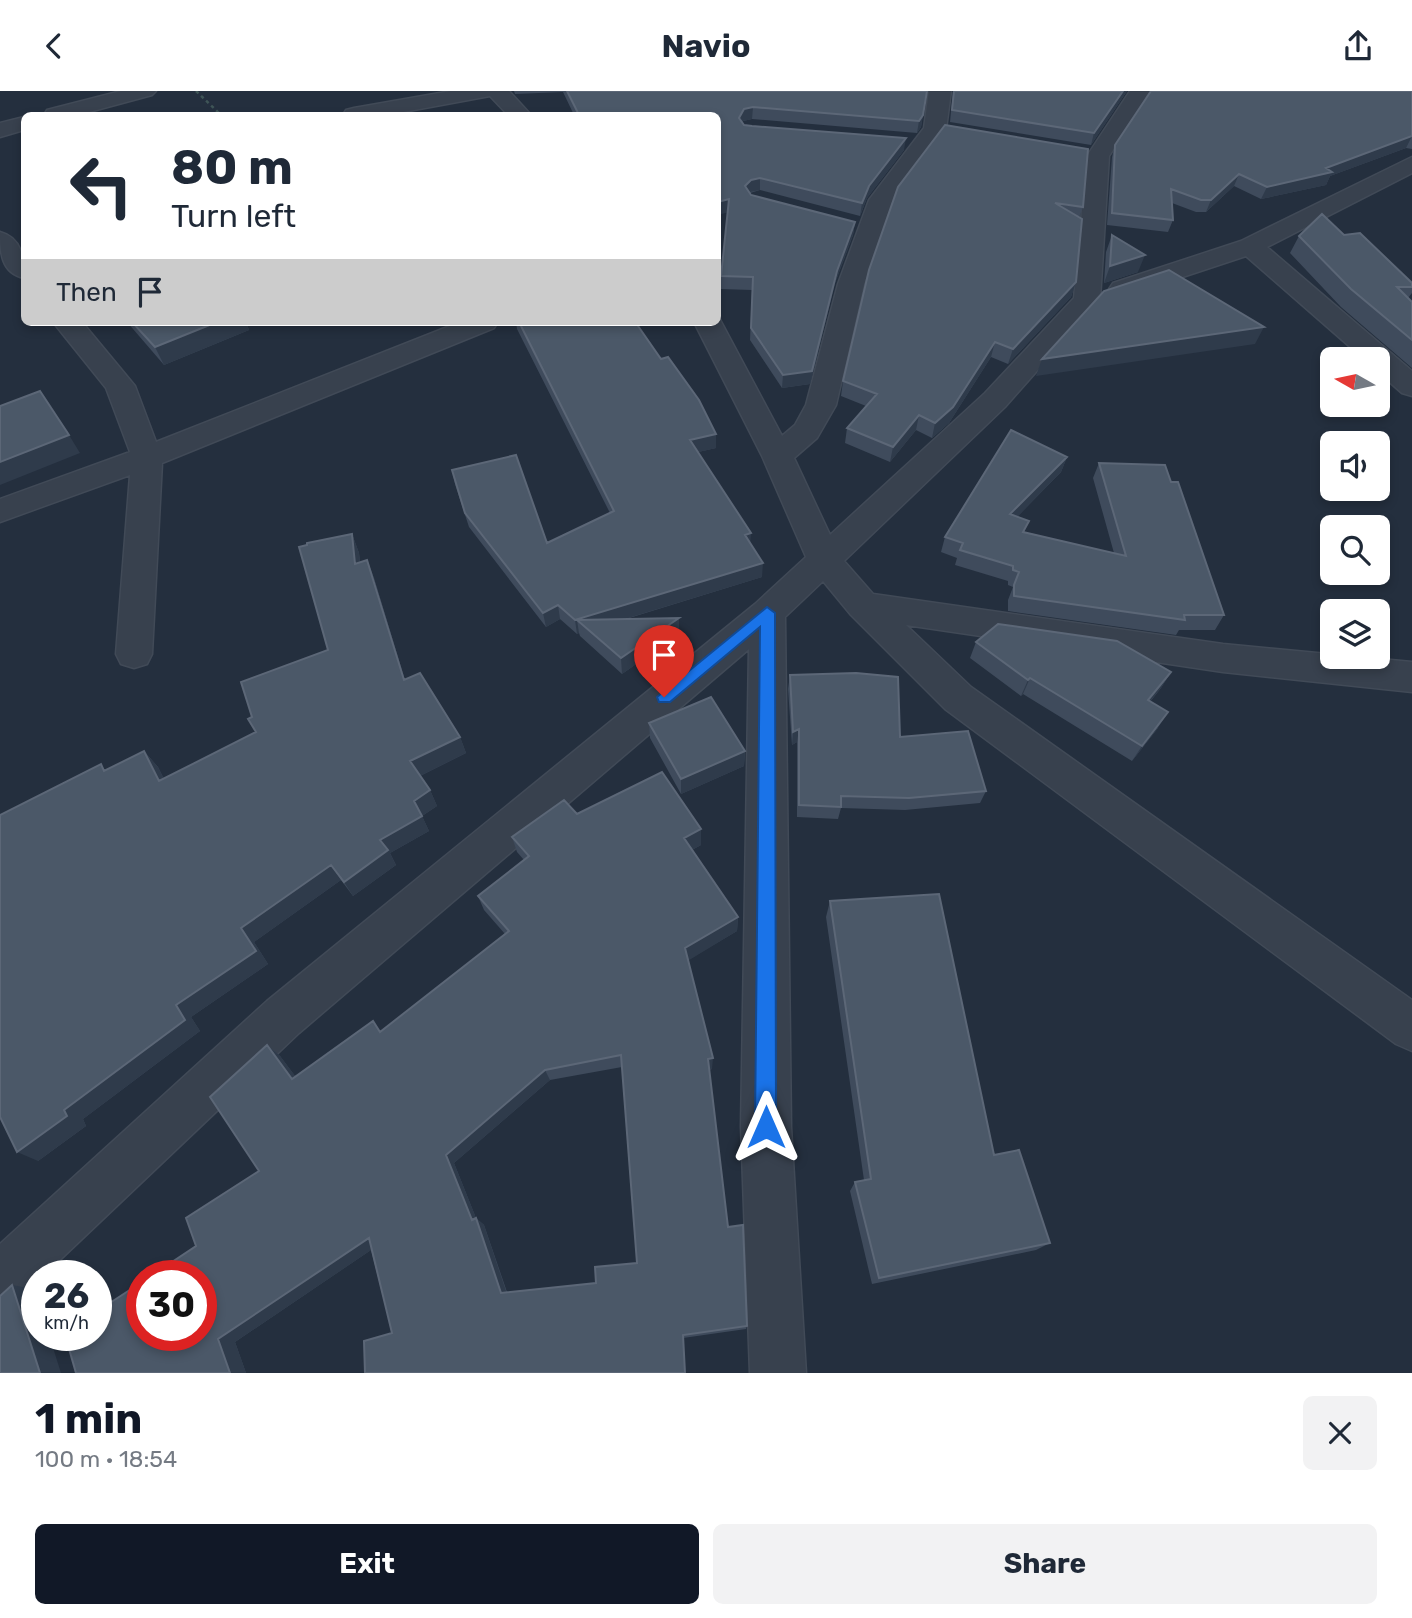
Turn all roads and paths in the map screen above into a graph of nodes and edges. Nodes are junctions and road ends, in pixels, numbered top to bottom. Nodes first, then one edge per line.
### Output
1 (145, 91) edge
2 (196, 91) edge
3 (486, 91) edge
4 (497, 91) edge
5 (940, 91) edge
6 (1141, 91) edge
7 (66, 112) edge
8 (218, 112) edge
9 (370, 112) edge
10 (517, 112) edge
11 (21, 125) edge
12 (0, 130) edge
13 (962, 134) edge
14 (930, 136) junction
15 (897, 139) edge
16 (1412, 164) edge
17 (0, 240) edge
18 (1250, 246) junction
19 (21, 266) edge
20 (1087, 300) junction
21 (70, 326) edge
22 (459, 326) edge
23 (710, 326) edge
24 (441, 329) edge
25 (1412, 387) edge
26 (776, 456) junction
27 (147, 457) junction
28 (0, 511) edge
29 (825, 561) junction
30 (863, 605) junction
31 (767, 613) junction
32 (134, 655) dead end
33 (1412, 677) edge
34 (1412, 1028) edge
35 (0, 1280) edge
36 (778, 1373) edge

1 - 7 street
2 - 8 path
3 - 9 street
4 - 10 street
5 - 14 street
6 - 20 street
11 - 12 street
13 - 14 street
14 - 15 street
14 - 26 street
16 - 18 street
17 - 19 street
18 - 20 street
18 - 25 street
20 - 29 street
21 - 27 street
22 - 24 street
23 - 26 street
24 - 27 street
26 - 29 street
27 - 28 street
27 - 32 street
29 - 30 street
29 - 31 street
30 - 33 street
30 - 34 street
31 - 35 street
31 - 36 street

